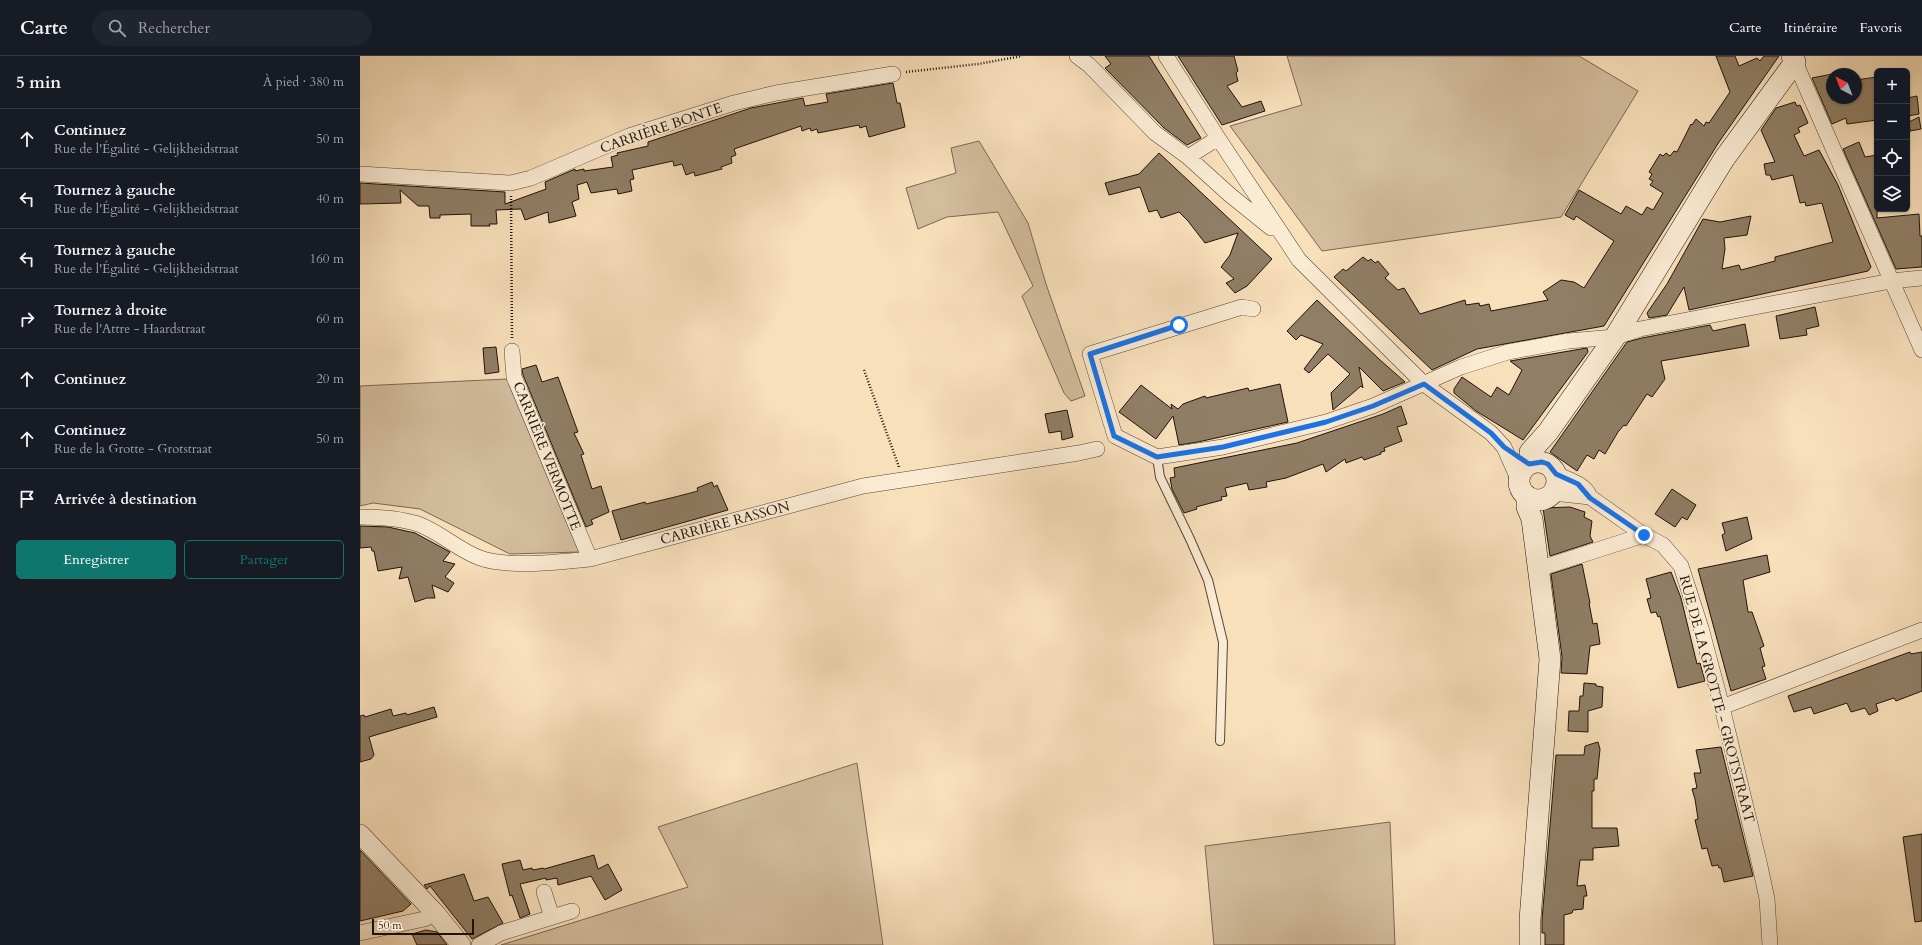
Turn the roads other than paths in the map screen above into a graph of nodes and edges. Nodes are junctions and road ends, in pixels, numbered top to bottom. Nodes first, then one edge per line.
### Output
1 (1077, 56) edge
2 (1166, 56) edge
3 (1794, 59) edge
4 (893, 74) road end
5 (1218, 138) junction
6 (1188, 157) junction
7 (360, 174) edge
8 (1281, 236) junction
9 (1922, 278) edge
10 (1891, 281) junction
11 (1253, 308) dead end
12 (1615, 337) junction
13 (1922, 350) edge
14 (512, 351) road end
15 (1424, 384) junction
16 (1097, 449) dead end
17 (1157, 457) junction
18 (1537, 479) junction
19 (360, 517) edge
20 (1644, 535) junction
21 (590, 559) junction
22 (1538, 569) junction
23 (1922, 630) edge
24 (1722, 707) junction
25 (1220, 741) dead end
26 (360, 834) edge
27 (544, 892) dead end
28 (572, 911) dead end
29 (436, 914) junction
30 (552, 917) junction
31 (360, 933) edge
32 (461, 945) edge
33 (479, 945) edge
34 (1530, 945) edge
35 (1770, 945) edge

1 - 6 street
2 - 5 street
3 - 10 street
3 - 12 main road
4 - 7 street, CARRIÈRE BONTE
5 - 6 street
5 - 8 street
6 - 8 street
8 - 15 street
9 - 10 street
10 - 12 street
10 - 13 street
11 - 17 street
12 - 15 street
12 - 18 main road
14 - 21 street, CARRIÈRE VERMOTTE
15 - 17 street
15 - 18 street
16 - 21 street, CARRIÈRE RASSON
17 - 25 lane
18 - 20 street, RUE DE LA GROTTE - GROTSTRAAT
18 - 22 main road
19 - 21 street, CARRIÈRE RASSON
20 - 22 street
20 - 24 street, RUE DE LA GROTTE - GROTSTRAAT
22 - 34 main road
23 - 24 street
24 - 35 street, RUE DE LA GROTTE - GROTSTRAAT
26 - 29 street
27 - 30 street
28 - 30 street
29 - 31 street
29 - 32 street
30 - 33 street

